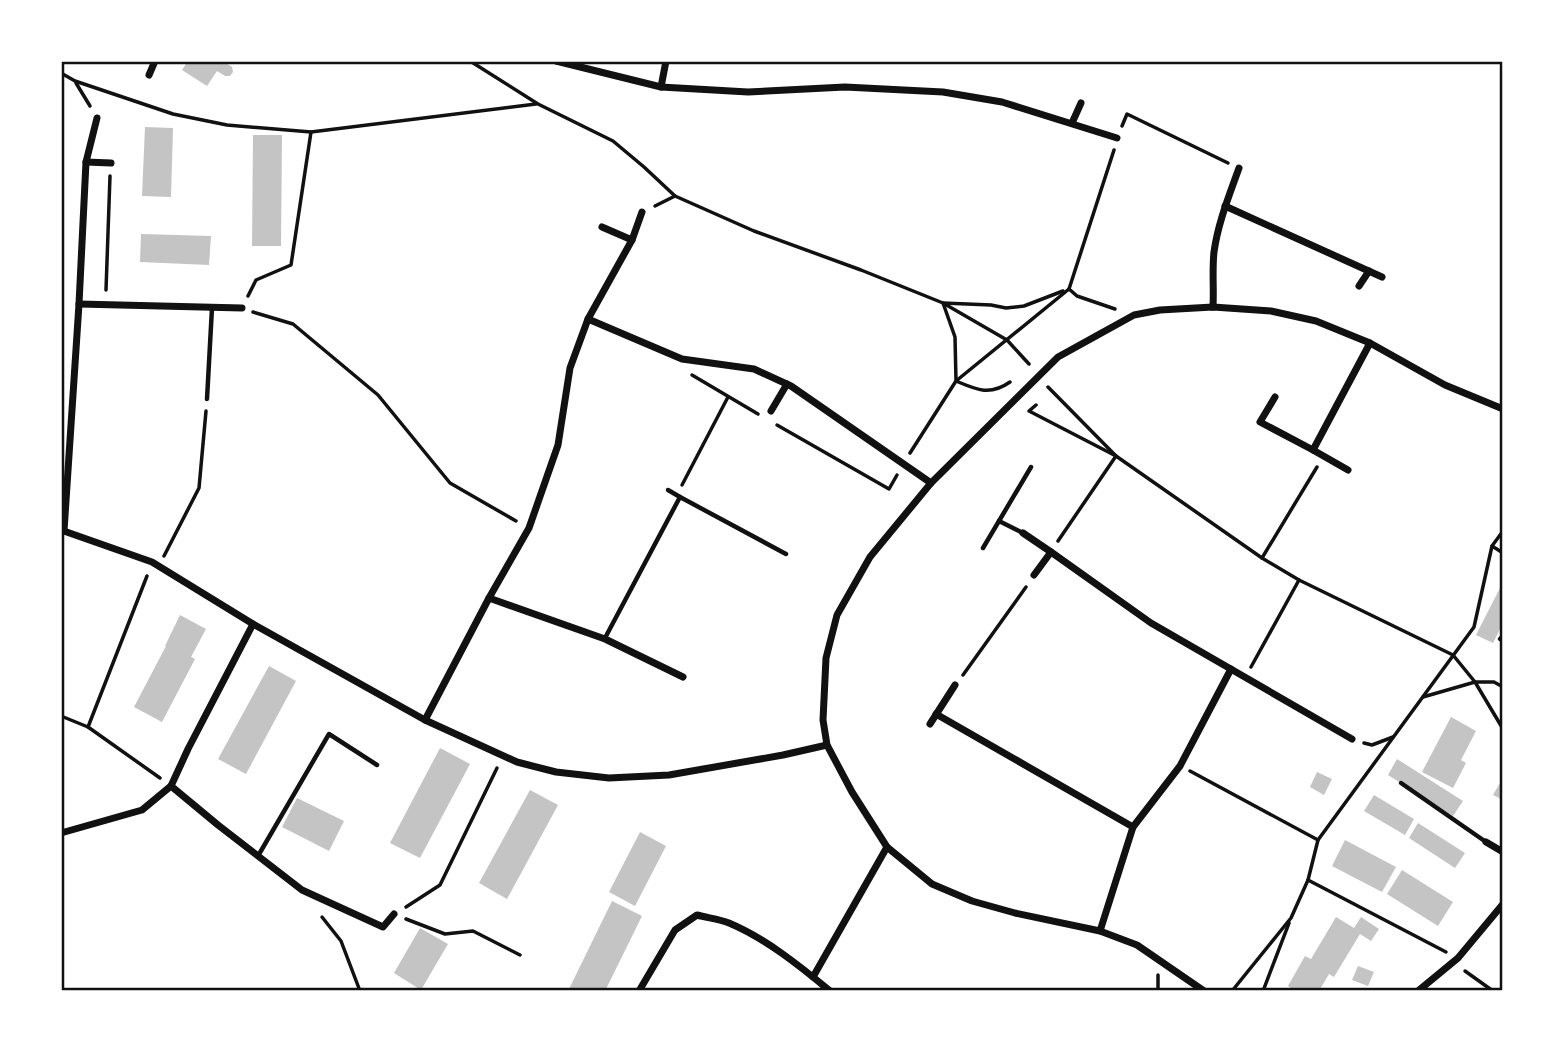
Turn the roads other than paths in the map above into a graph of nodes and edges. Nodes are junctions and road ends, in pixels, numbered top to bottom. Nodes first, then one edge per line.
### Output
1 (155, 61) edge
2 (556, 61) edge
3 (666, 61) edge
4 (149, 75) dead end
5 (661, 87) junction
6 (1081, 103) dead end
7 (97, 118) road end
8 (1072, 122) junction
9 (1117, 138) road end
10 (86, 162) junction
11 (111, 163) road end
12 (1240, 169) road end
13 (1225, 206) junction
14 (642, 212) road end
15 (602, 227) dead end
16 (632, 240) junction
17 (1369, 271) junction
18 (1382, 277) dead end
19 (1359, 286) dead end
20 (79, 304) junction
21 (1213, 307) junction
22 (242, 308) road end
23 (212, 309) junction
24 (588, 319) junction
25 (1370, 344) junction
26 (787, 384) junction
27 (1275, 397) dead end
28 (207, 399) road end
29 (1503, 409) edge
30 (771, 411) dead end
31 (1313, 450) junction
32 (1031, 467) dead end
33 (1348, 470) dead end
34 (931, 483) junction
35 (668, 490) dead end
36 (678, 496) junction
37 (999, 521) junction
38 (62, 531) edge
39 (1023, 533) joint
40 (983, 548) dead end
41 (1051, 552) junction
42 (786, 554) dead end
43 (1034, 575) road end
44 (489, 598) junction
45 (253, 624) junction
46 (605, 639) junction
47 (1231, 669) junction
48 (683, 677) dead end
49 (956, 685) road end
50 (936, 714) junction
51 (425, 720) junction
52 (930, 724) dead end
53 (1352, 739) road end
54 (827, 745) junction
55 (377, 765) dead end
56 (1401, 783) dead end
57 (171, 786) junction
58 (1133, 827) junction
59 (61, 833) edge
60 (1486, 842) joint
61 (887, 847) junction
62 (1503, 852) edge
63 (258, 856) junction
64 (1503, 904) edge
65 (394, 914) road end
66 (1100, 931) junction
67 (813, 977) junction
68 (1203, 990) edge
69 (639, 991) edge
70 (830, 991) edge
71 (1418, 991) edge

1 - 4 street
2 - 5 street
3 - 5 street
5 - 8 street
6 - 8 street
7 - 10 street
8 - 9 street
10 - 11 street
10 - 20 street
12 - 13 street
13 - 17 street
13 - 21 street
14 - 16 street
15 - 16 street
16 - 24 street
17 - 18 street
17 - 19 street
20 - 23 street
20 - 38 street
21 - 25 street
21 - 34 street
22 - 23 street
23 - 28 lane
24 - 26 street
24 - 44 street
25 - 29 street
25 - 31 street
26 - 30 street
26 - 34 street
27 - 31 street
31 - 33 street
32 - 37 lane
34 - 54 street
35 - 36 lane
36 - 42 lane
36 - 46 lane
37 - 39 lane
37 - 40 lane
38 - 45 street
39 - 41 street
41 - 43 street
41 - 47 street
44 - 46 street
44 - 51 street
45 - 51 street
45 - 57 street
46 - 48 street
47 - 53 street
47 - 58 street
49 - 50 street
50 - 52 street
50 - 58 street
51 - 54 street
54 - 61 street
55 - 63 lane
56 - 60 lane
57 - 59 street
57 - 63 street
58 - 66 street
60 - 62 street
61 - 66 street
61 - 67 street
63 - 65 street
64 - 71 street
66 - 68 street
67 - 69 street
67 - 70 street

